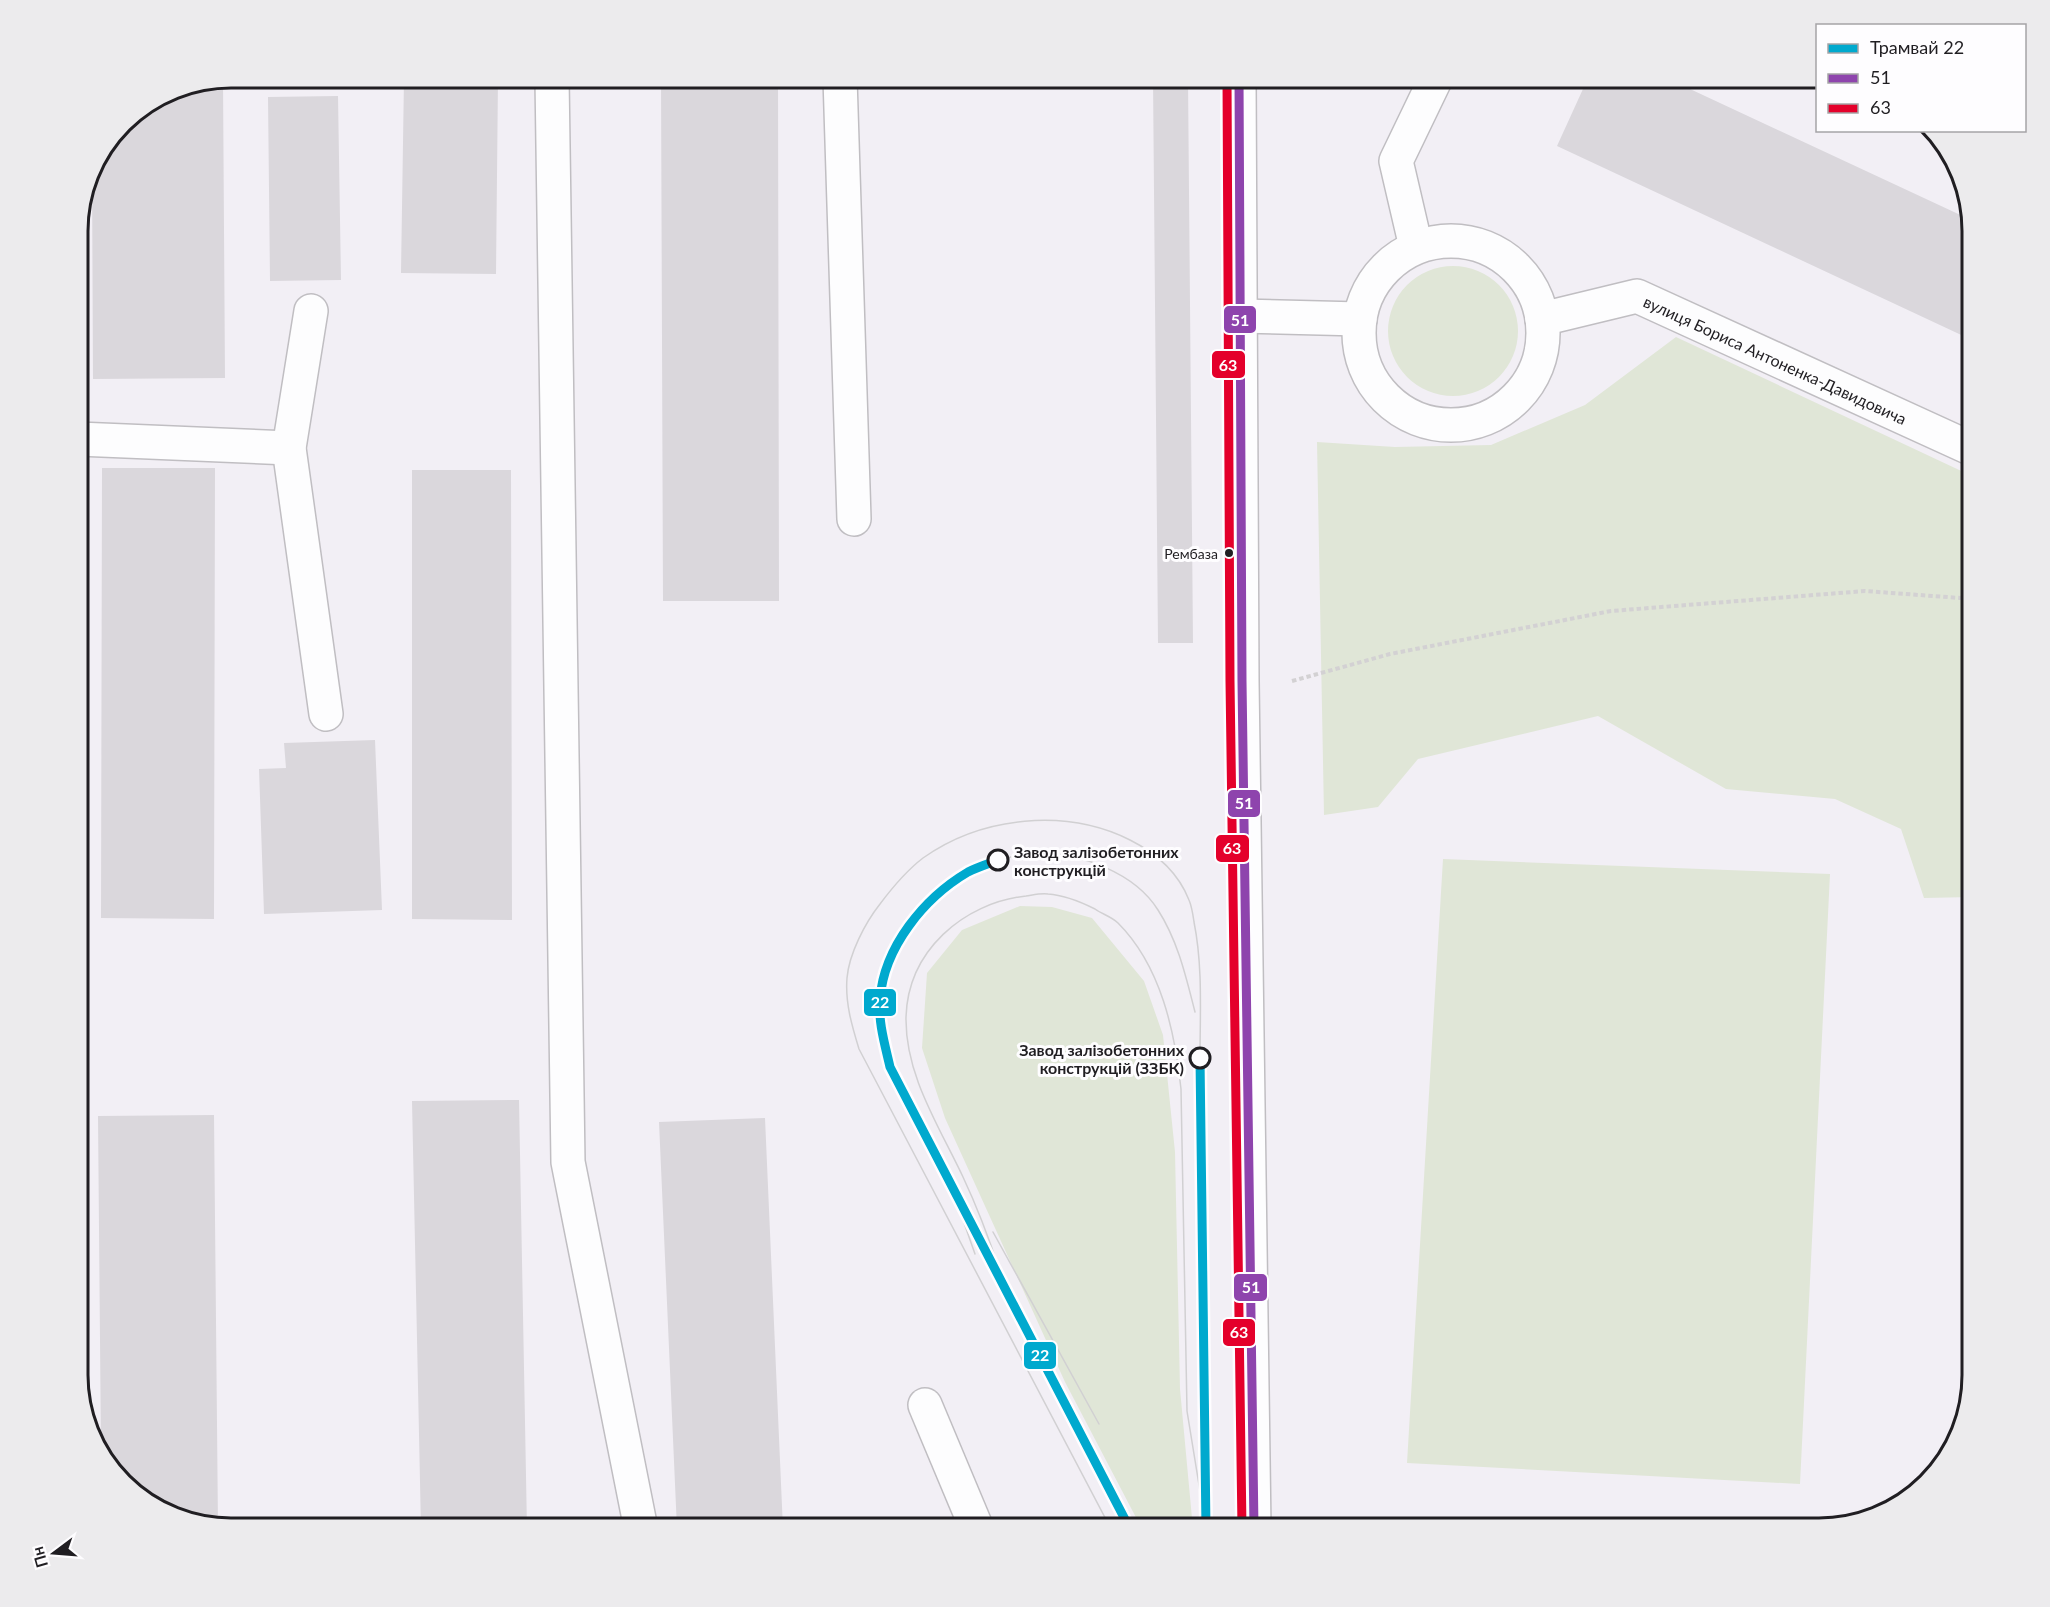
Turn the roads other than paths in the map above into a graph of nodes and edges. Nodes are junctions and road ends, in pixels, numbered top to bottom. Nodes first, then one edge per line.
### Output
1 (1239, 88) edge
2 (1431, 88) edge
3 (552, 89) edge
4 (840, 89) edge
5 (1416, 248) junction
6 (311, 311) dead end
7 (1240, 316) junction
8 (1360, 319) junction
9 (1542, 319) junction
10 (89, 439) edge
11 (1962, 444) edge
12 (289, 448) junction
13 (854, 519) dead end
14 (326, 714) dead end
15 (925, 1406) dead end
16 (639, 1518) edge
17 (972, 1518) edge
18 (1254, 1518) edge

1 - 7 main road
2 - 5 main road
3 - 16 main road
4 - 13 main road
5 - 8 main road
5 - 9 main road
6 - 12 main road
7 - 8 main road
7 - 18 main road
8 - 9 main road
9 - 11 main road, вулиця Бориса Антоненка-Давидовича
10 - 12 main road
12 - 14 main road
15 - 17 main road

